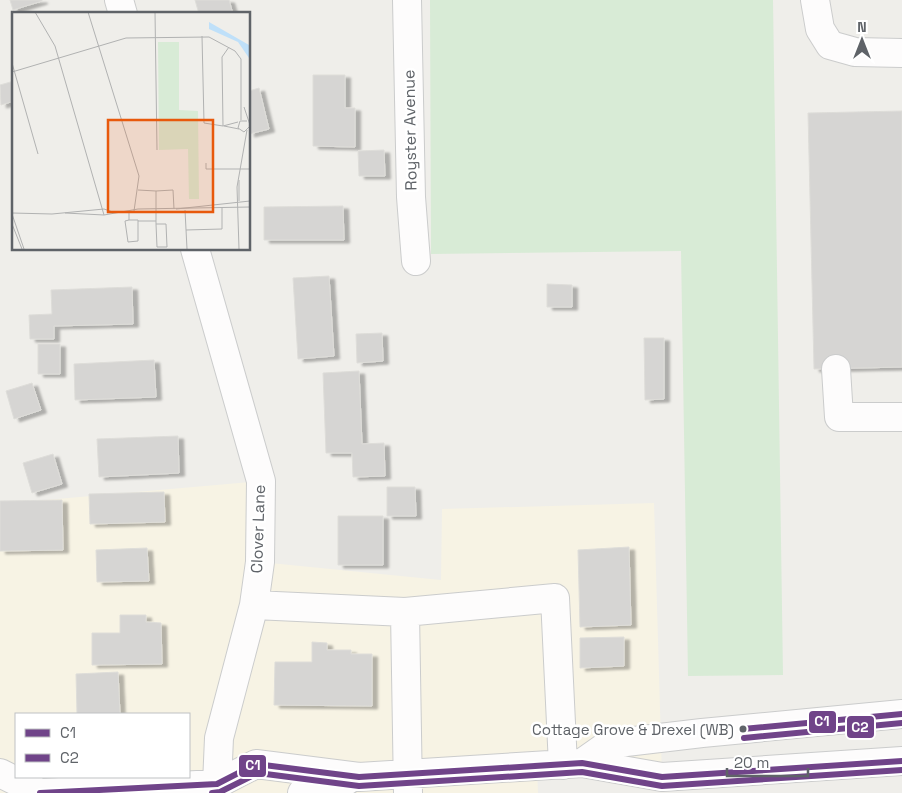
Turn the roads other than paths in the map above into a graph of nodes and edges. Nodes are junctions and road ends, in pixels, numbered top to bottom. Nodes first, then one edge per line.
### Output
1 (118, 0) edge
2 (407, 0) edge
3 (815, 0) edge
4 (122, 12) edge
5 (902, 53) edge
6 (195, 250) edge
7 (416, 261) dead end
8 (836, 369) dead end
9 (902, 418) edge
10 (254, 605) junction
11 (405, 612) junction
12 (902, 714) edge
13 (902, 761) edge
14 (572, 764) junction
15 (0, 773) edge
16 (359, 777) junction
17 (408, 783) edge
18 (663, 785) edge
19 (226, 788) edge
20 (180, 789) edge
21 (40, 793) edge
22 (302, 793) edge

1 - 4 street
2 - 7 street, Royster Avenue
3 - 5 street
6 - 10 street, Clover Lane
8 - 9 street
10 - 11 street
10 - 19 street, Clover Lane
11 - 14 street
11 - 17 street
12 - 14 street
13 - 18 street
14 - 17 street
14 - 18 street
15 - 21 street
16 - 17 street
16 - 19 street
16 - 22 street
19 - 20 street
20 - 21 street

